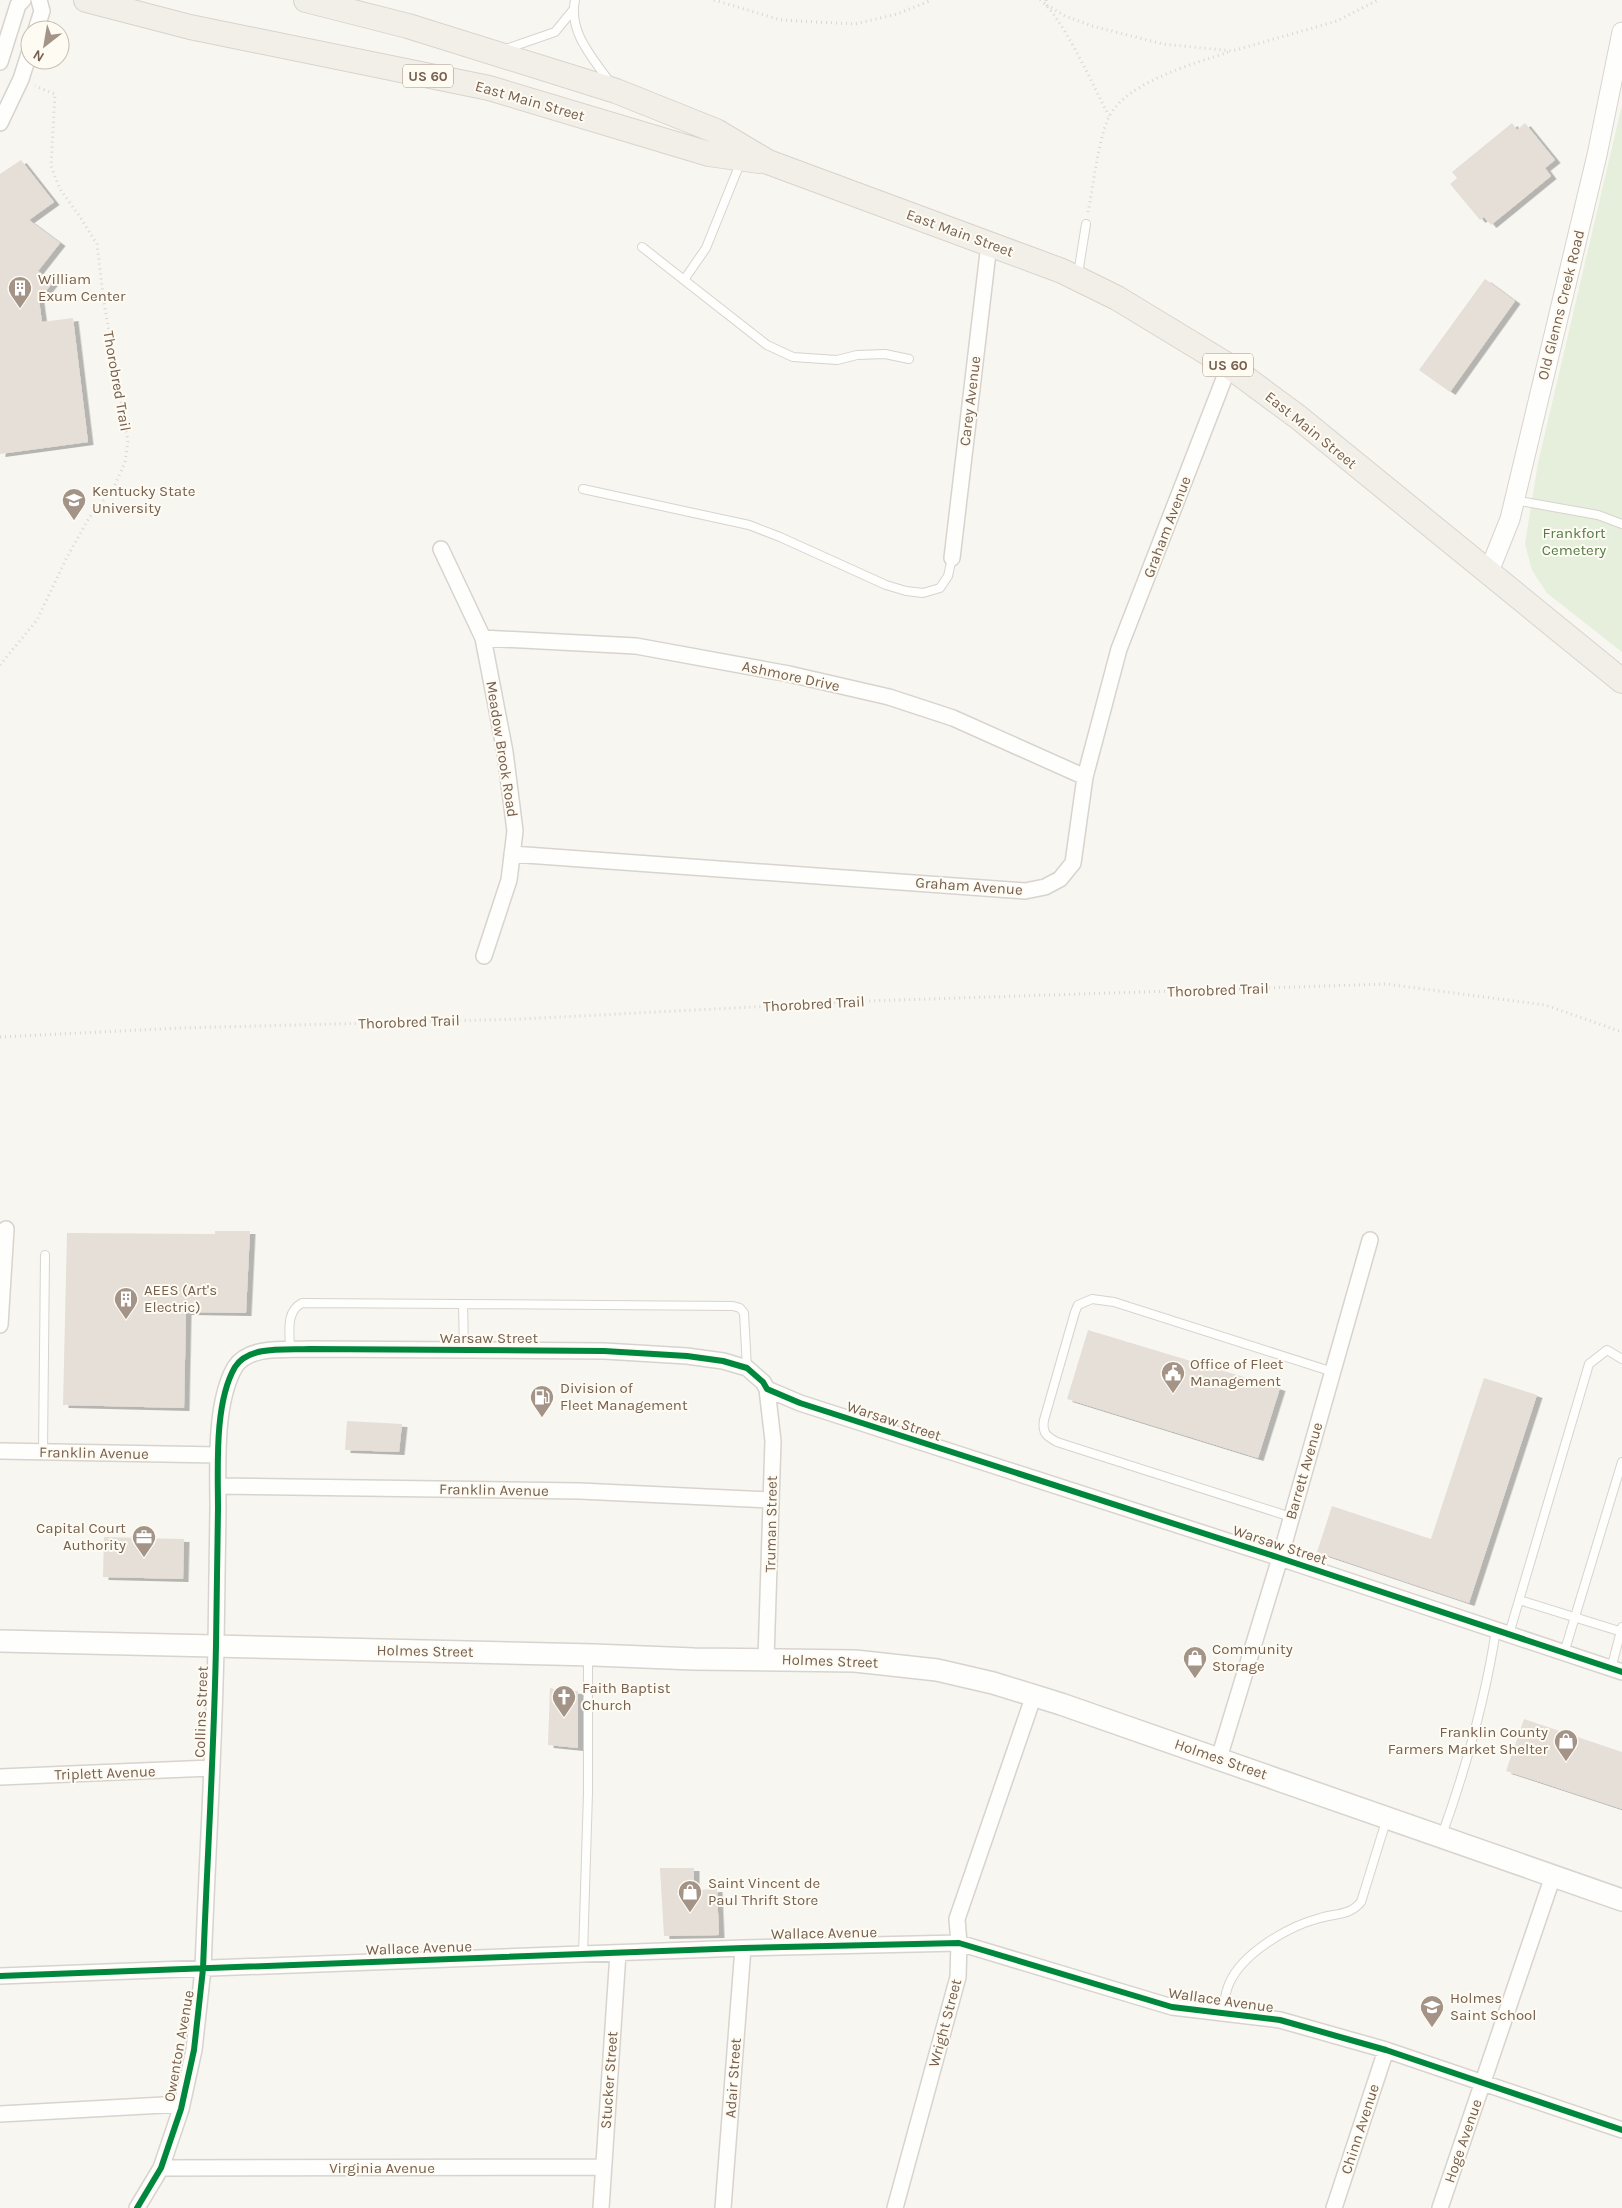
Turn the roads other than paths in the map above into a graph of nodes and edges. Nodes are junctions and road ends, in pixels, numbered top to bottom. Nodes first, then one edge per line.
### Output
1 (23, 0) edge
2 (39, 0) edge
3 (86, 0) edge
4 (306, 0) edge
5 (575, 0) edge
6 (573, 10) junction
7 (39, 20) edge
8 (1622, 32) edge
9 (496, 53) junction
10 (0, 62) edge
11 (24, 70) edge
12 (616, 91) junction
13 (0, 123) edge
14 (741, 159) junction
15 (768, 162) junction
16 (1086, 224) road end
17 (989, 244) junction
18 (642, 247) dead end
19 (1077, 279) junction
20 (684, 280) junction
21 (909, 359) dead end
22 (1229, 366) junction
23 (584, 489) dead end
24 (1514, 500) junction
25 (1622, 524) edge
26 (441, 549) dead end
27 (952, 558) joint
28 (1488, 574) junction
29 (483, 638) junction
30 (1622, 681) edge
31 (1085, 777) junction
32 (512, 854) junction
33 (484, 956) dead end
34 (6, 1228) dead end
35 (1370, 1240) dead end
36 (45, 1255) dead end
37 (463, 1304) junction
38 (0, 1325) edge
39 (290, 1350) junction
40 (464, 1350) junction
41 (1622, 1359) edge
42 (747, 1368) junction
43 (1333, 1372) junction
44 (767, 1390) junction
45 (0, 1451) edge
46 (43, 1452) junction
47 (218, 1455) junction
48 (1622, 1462) edge
49 (218, 1486) junction
50 (771, 1500) junction
51 (1291, 1517) junction
52 (1280, 1558) junction
53 (1519, 1600) junction
54 (1574, 1617) junction
55 (1622, 1630) edge
56 (1502, 1632) junction
57 (0, 1641) edge
58 (216, 1646) junction
59 (1564, 1653) junction
60 (588, 1654) junction
61 (766, 1659) junction
62 (1617, 1670) edge
63 (1034, 1695) junction
64 (1219, 1758) junction
65 (211, 1768) junction
66 (0, 1777) edge
67 (1388, 1816) junction
68 (1442, 1835) junction
69 (1554, 1876) junction
70 (1622, 1900) edge
71 (959, 1943) junction
72 (743, 1948) junction
73 (618, 1953) junction
74 (583, 1954) junction
75 (203, 1969) junction
76 (0, 1976) edge
77 (1222, 2013) junction
78 (1386, 2050) junction
79 (1483, 2083) junction
80 (182, 2104) junction
81 (0, 2114) edge
82 (1622, 2130) edge
83 (604, 2167) junction
84 (161, 2168) junction
85 (137, 2208) edge
86 (601, 2208) edge
87 (723, 2208) edge
88 (895, 2208) edge
89 (1334, 2208) edge
90 (1440, 2208) edge

1 - 10 street
2 - 7 street
3 - 14 main road, East Main Street / US 60
4 - 9 main road, East Main Street / US 60
5 - 6 lane
6 - 9 lane
6 - 12 lane
8 - 24 street, Old Glenns Creek Road
9 - 12 main road, East Main Street / US 60
11 - 13 street
12 - 15 main road, East Main Street / US 60
14 - 15 main road, East Main Street / US 60
14 - 20 lane
15 - 17 main road, East Main Street / US 60
16 - 19 lane
17 - 19 main road, East Main Street / US 60
17 - 27 street, Carey Avenue
18 - 20 lane
19 - 22 main road, East Main Street / US 60
20 - 21 lane
22 - 28 main road, East Main Street / US 60
22 - 31 street, Graham Avenue
23 - 27 lane
24 - 25 lane
24 - 28 street, Old Glenns Creek Road
26 - 29 street, Meadow Brook Road
28 - 30 main road, East Main Street / US 60
29 - 31 street, Ashmore Drive
29 - 32 street, Meadow Brook Road
31 - 32 street, Graham Avenue
32 - 33 street, Meadow Brook Road
34 - 38 street
35 - 43 street, Barrett Avenue
36 - 46 lane
37 - 39 lane
37 - 40 lane
37 - 42 lane
39 - 40 street, Warsaw Street
39 - 47 street, Warsaw Street
40 - 42 street, Warsaw Street
41 - 53 lane
42 - 44 street, Warsaw Street
43 - 51 street, Barrett Avenue
43 - 51 lane
44 - 50 street, Truman Street
44 - 52 street, Warsaw Street
45 - 46 street, Franklin Avenue
46 - 47 street, Franklin Avenue
47 - 49 street, Collins Street
48 - 54 lane
49 - 50 street, Franklin Avenue
49 - 58 street, Collins Street
50 - 61 street, Truman Street
51 - 52 street, Barrett Avenue
52 - 56 street, Warsaw Street
52 - 64 street, Barrett Avenue
53 - 54 lane
53 - 56 lane
54 - 55 lane
54 - 59 lane
55 - 62 lane
56 - 59 street, Warsaw Street
56 - 68 lane
57 - 58 main road, Holmes Street
58 - 60 main road, Holmes Street
58 - 65 street, Collins Street
59 - 62 street, Warsaw Street
60 - 61 main road, Holmes Street
60 - 74 lane
61 - 63 main road, Holmes Street
63 - 64 main road, Holmes Street
63 - 71 street, Wright Street
64 - 67 main road, Holmes Street
65 - 66 street, Triplett Avenue
65 - 75 street, Collins Street
67 - 68 main road, Holmes Street
67 - 77 lane
68 - 69 main road, Holmes Street
69 - 70 main road, Holmes Street
69 - 79 street, Hoge Avenue
71 - 72 street, Wallace Avenue
71 - 77 street, Wallace Avenue
71 - 88 street, Wright Street
72 - 73 street, Wallace Avenue
72 - 87 street, Adair Street
73 - 74 street, Wallace Avenue
73 - 83 street, Stucker Street
74 - 75 street, Wallace Avenue
75 - 76 street, Wallace Avenue
75 - 80 street, Owenton Avenue
77 - 78 street, Wallace Avenue
78 - 79 street, Wallace Avenue
78 - 89 street, Chinn Avenue
79 - 82 street, Wallace Avenue
79 - 90 street, Hoge Avenue
80 - 81 street
80 - 84 street, Owenton Avenue
83 - 84 street, Virginia Avenue
83 - 86 street, Stucker Street
84 - 85 street, Owenton Avenue

